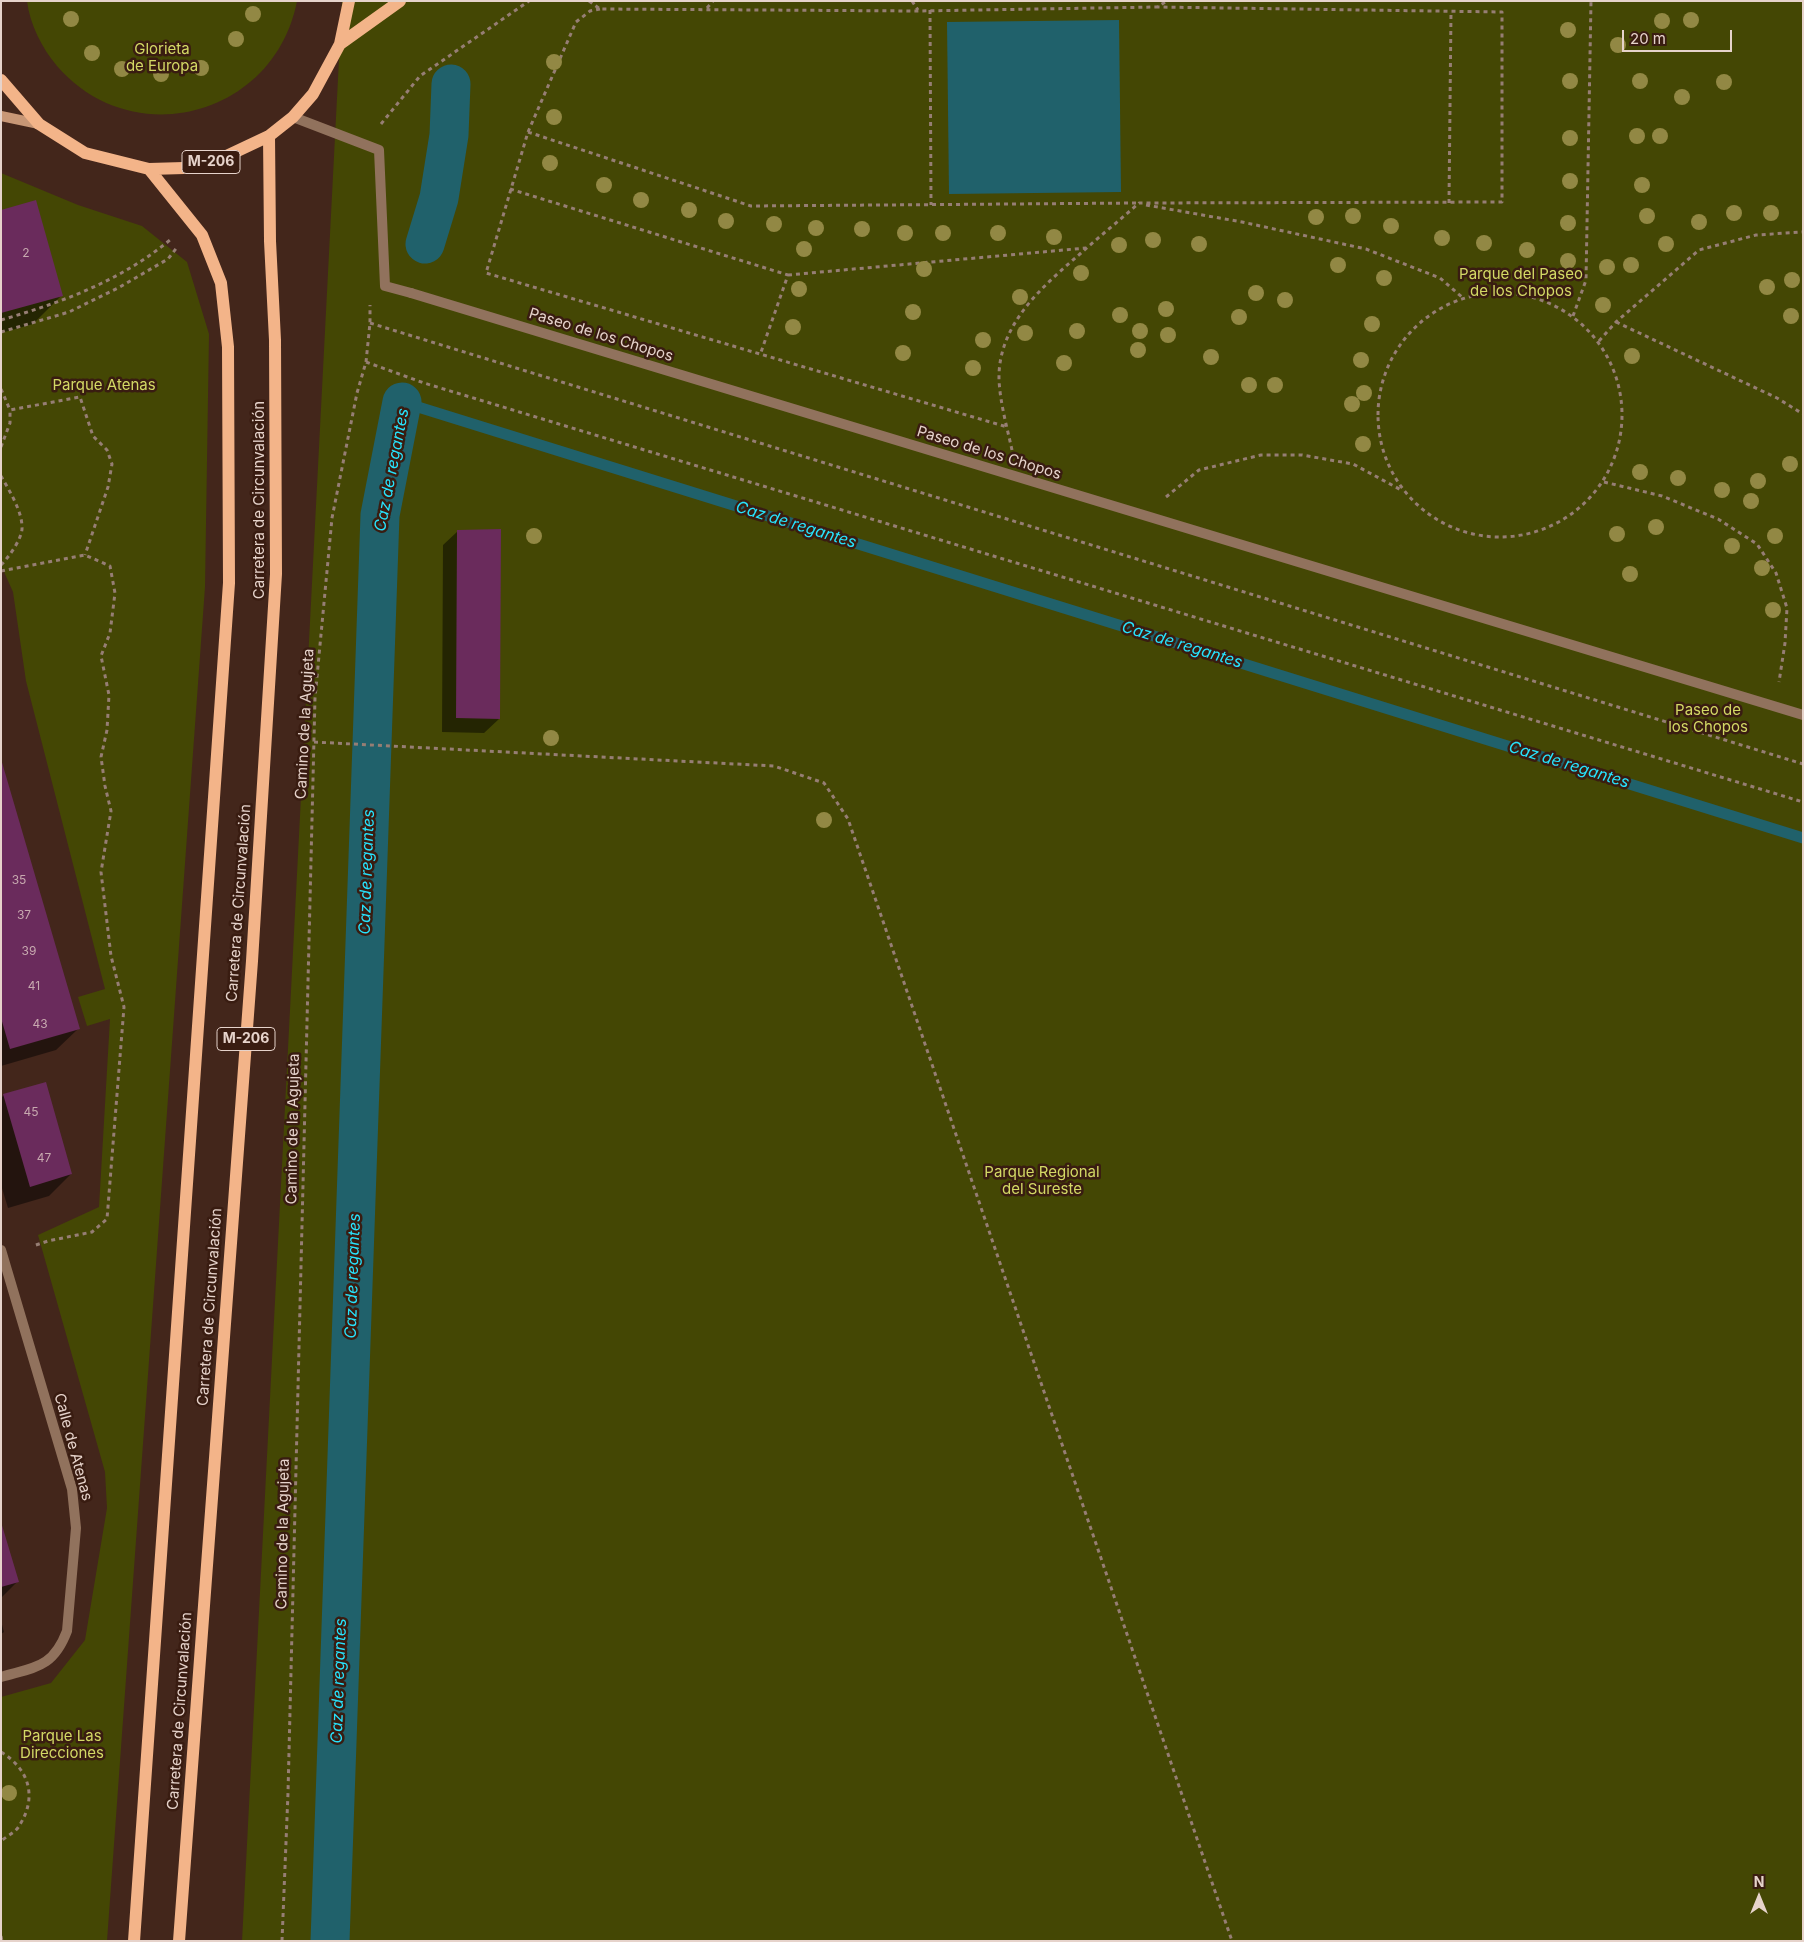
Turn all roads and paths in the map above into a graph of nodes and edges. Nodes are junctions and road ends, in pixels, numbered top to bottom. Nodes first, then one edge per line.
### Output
1 (349, 1) edge
2 (400, 1) edge
3 (529, 1) edge
4 (589, 1) edge
5 (713, 1) edge
6 (912, 1) edge
7 (1167, 1) edge
8 (1591, 1) edge
9 (1157, 8) junction
10 (600, 9) junction
11 (707, 9) junction
12 (918, 10) junction
13 (930, 10) junction
14 (1451, 11) junction
15 (340, 44) junction
16 (1, 80) edge
17 (1, 116) edge
18 (293, 117) junction
19 (39, 124) junction
20 (528, 132) junction
21 (269, 136) junction
22 (364, 145) junction
23 (148, 169) junction
24 (510, 189) junction
25 (1139, 203) junction
26 (1449, 203) junction
27 (932, 205) junction
28 (1803, 232) edge
29 (170, 240) dead end
30 (178, 245) dead end
31 (1087, 248) junction
32 (788, 275) junction
33 (1463, 298) junction
34 (370, 304) dead end
35 (1573, 316) junction
36 (1, 320) edge
37 (1616, 322) junction
38 (370, 323) junction
39 (1, 332) edge
40 (1598, 341) junction
41 (760, 355) junction
42 (366, 362) junction
43 (1, 389) edge
44 (10, 410) junction
45 (1803, 414) edge
46 (1007, 427) junction
47 (1, 447) edge
48 (1, 476) edge
49 (1018, 477) junction
50 (1604, 482) junction
51 (1404, 491) junction
52 (1145, 515) junction
53 (85, 555) junction
54 (1, 565) edge
55 (1, 571) edge
56 (1775, 707) junction
57 (1803, 715) edge
58 (314, 742) junction
59 (1803, 764) edge
60 (1803, 802) edge
61 (33, 1246) dead end
62 (1, 1250) edge
63 (1, 1677) edge
64 (1, 1752) edge
65 (1, 1841) edge
66 (1, 1936) edge
67 (2, 1941) edge
68 (134, 1941) edge
69 (179, 1941) edge
70 (282, 1941) edge
71 (1232, 1941) edge

1 - 15 main road, M-206
2 - 15 main road, M-206
3 - 22 path
4 - 10 path
5 - 11 path
6 - 12 path
7 - 9 path
8 - 35 path
9 - 13 path
9 - 14 path
10 - 11 path
10 - 20 path
11 - 12 path
12 - 13 path
13 - 27 path
14 - 26 path
14 - 26 path
15 - 18 main road, M-206
16 - 19 main road, M-206
17 - 19 street
18 - 21 main road, M-206
18 - 22 street, Paseo de los Chopos
19 - 23 main road, M-206
20 - 24 path
20 - 27 path
21 - 23 main road, M-206
21 - 69 main road, Carretera de Circunvalación / M-206
22 - 49 street, Paseo de los Chopos
23 - 68 main road, Carretera de Circunvalación / M-206
24 - 32 path
24 - 41 path
25 - 26 path
25 - 27 path
25 - 31 path
25 - 33 path
28 - 37 path
29 - 36 path
30 - 39 path
31 - 32 path
31 - 46 path
32 - 41 path
33 - 35 path
33 - 51 path
34 - 38 path, Camino de la Agujeta
35 - 40 path
37 - 40 path
37 - 45 path
38 - 42 path, Camino de la Agujeta
38 - 59 path
40 - 50 path
41 - 46 path
42 - 58 path, Camino de la Agujeta
42 - 60 path
43 - 44 path
44 - 47 path
44 - 53 path
46 - 49 path
48 - 54 path
49 - 52 street, Paseo de los Chopos
50 - 51 path
50 - 56 path
51 - 52 path
52 - 56 street, Paseo de los Chopos
53 - 55 path
53 - 61 path
56 - 57 street, Paseo de los Chopos
58 - 70 path, Camino de la Agujeta
58 - 71 path
62 - 63 street, Calle de Atenas
64 - 65 path
66 - 67 path

